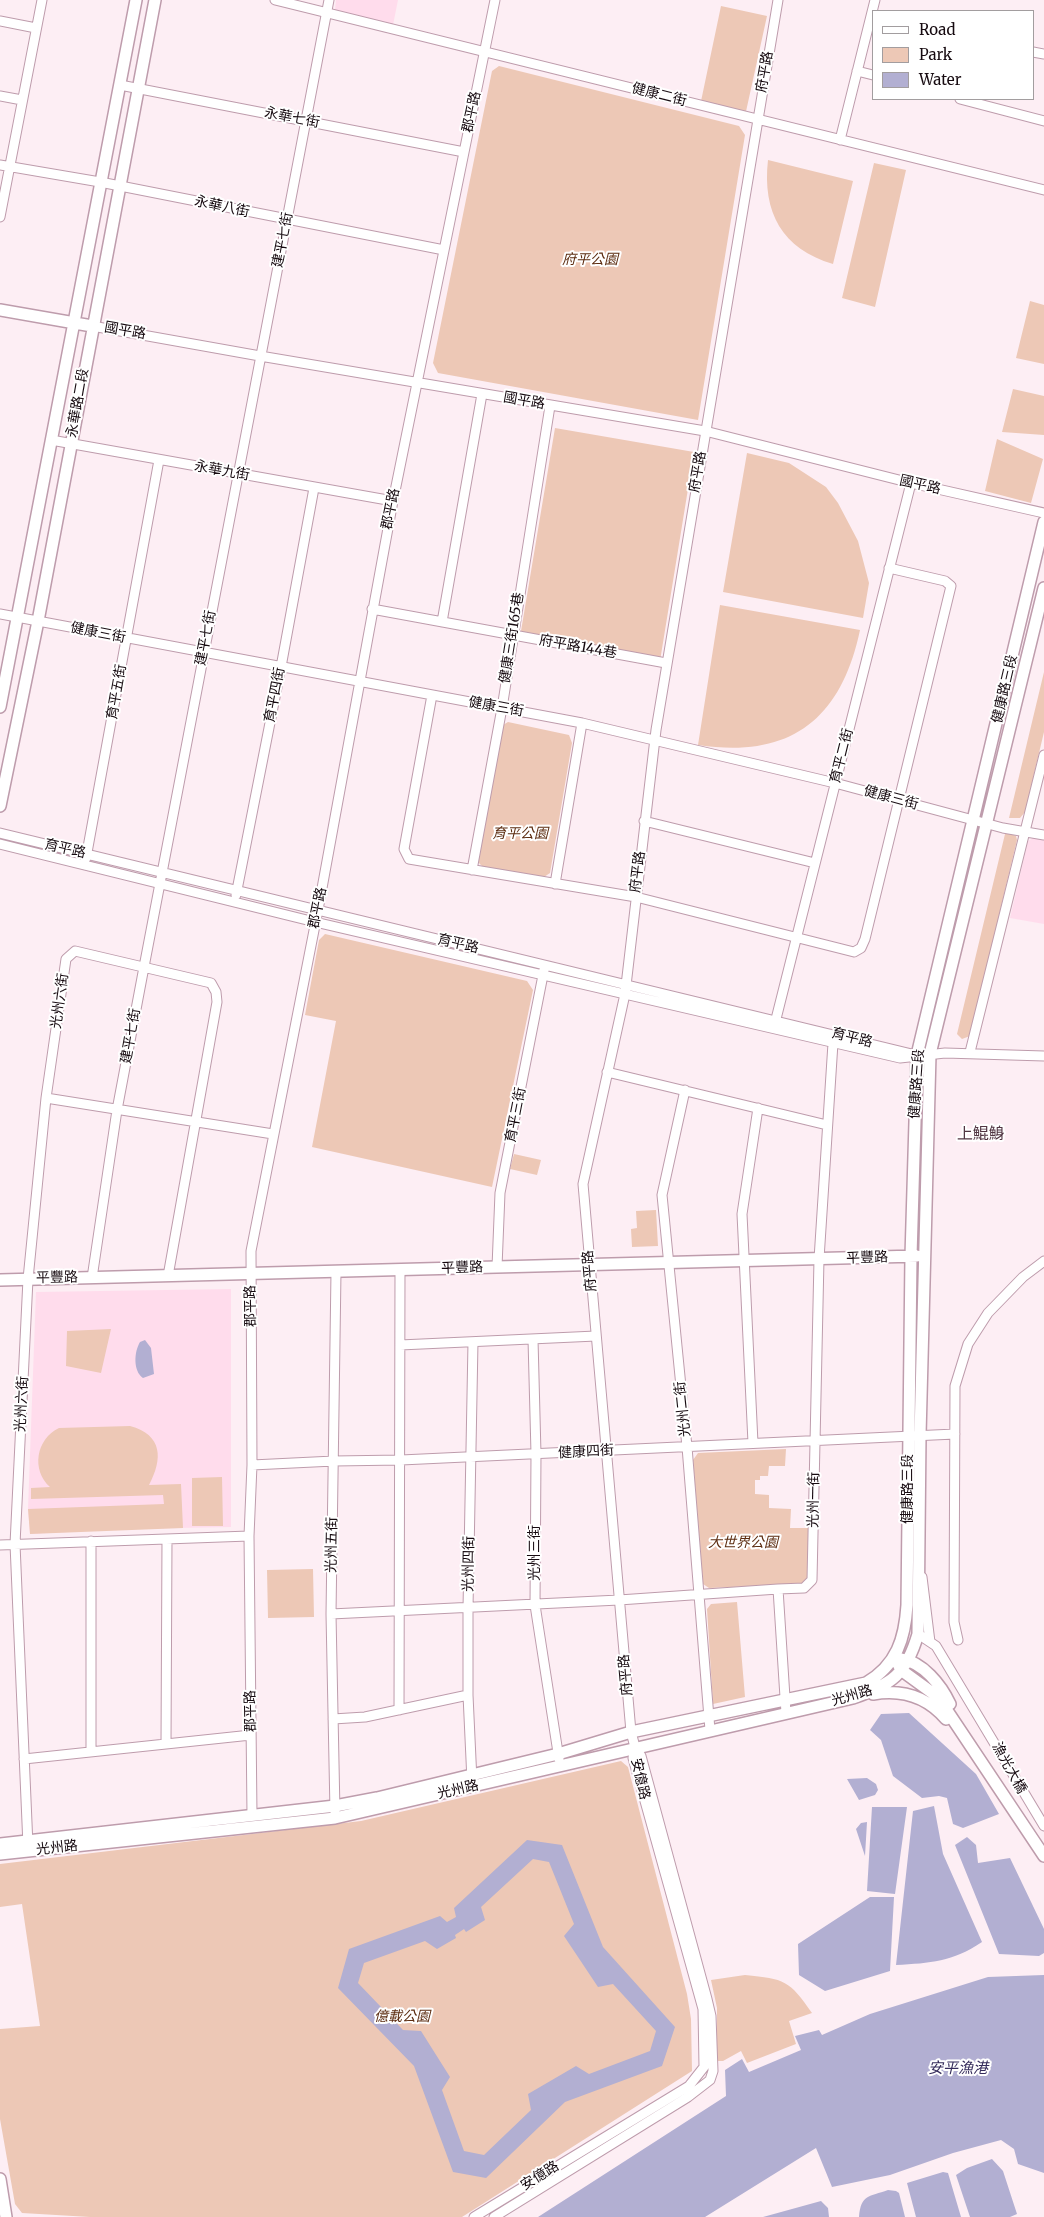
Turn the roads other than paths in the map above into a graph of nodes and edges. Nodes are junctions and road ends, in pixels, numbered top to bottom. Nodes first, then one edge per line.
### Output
1 (42, 0) edge
2 (136, 0) edge
3 (155, 0) edge
4 (275, 0) edge
5 (329, 0) edge
6 (495, 0) edge
7 (778, 0) edge
8 (327, 13) junction
9 (872, 17) edge
10 (0, 21) edge
11 (36, 28) junction
12 (485, 52) junction
13 (857, 71) junction
14 (872, 76) edge
15 (120, 84) junction
16 (137, 88) junction
17 (0, 96) edge
18 (22, 100) junction
19 (964, 100) edge
20 (757, 119) junction
21 (305, 121) junction
22 (1044, 121) edge
23 (840, 140) junction
24 (464, 152) junction
25 (5, 166) edge
26 (100, 182) junction
27 (120, 186) junction
28 (1044, 190) edge
29 (0, 217) edge
30 (287, 220) junction
31 (444, 250) junction
32 (0, 310) edge
33 (74, 322) junction
34 (92, 326) junction
35 (260, 356) junction
36 (417, 382) junction
37 (482, 394) junction
38 (550, 406) junction
39 (705, 431) junction
40 (51, 440) junction
41 (70, 444) junction
42 (159, 460) junction
43 (238, 474) junction
44 (911, 483) junction
45 (314, 488) junction
46 (393, 501) junction
47 (1044, 513) edge
48 (1044, 522) edge
49 (889, 568) junction
50 (1044, 588) edge
51 (372, 609) junction
52 (0, 614) edge
53 (17, 617) junction
54 (38, 621) junction
55 (442, 622) junction
56 (512, 635) junction
57 (127, 638) junction
58 (203, 654) junction
59 (666, 663) junction
60 (281, 667) junction
61 (360, 682) junction
62 (432, 696) junction
63 (0, 708) edge
64 (502, 708) junction
65 (582, 723) junction
66 (654, 740) junction
67 (1044, 755) edge
68 (835, 783) junction
69 (900, 800) junction
70 (0, 806) edge
71 (644, 820) junction
72 (974, 820) junction
73 (987, 823) junction
74 (1025, 831) junction
75 (0, 833) edge
76 (1044, 835) edge
77 (0, 844) edge
78 (87, 855) junction
79 (815, 863) junction
80 (84, 865) junction
81 (472, 870) junction
82 (162, 873) junction
83 (160, 884) junction
84 (555, 884) junction
85 (236, 890) junction
86 (636, 897) junction
87 (234, 902) junction
88 (318, 910) junction
89 (315, 922) junction
90 (796, 938) junction
91 (545, 964) junction
92 (144, 967) junction
93 (543, 976) junction
94 (626, 984) junction
95 (625, 994) junction
96 (774, 1024) junction
97 (833, 1043) junction
98 (970, 1052) junction
99 (930, 1054) junction
100 (916, 1055) junction
101 (1044, 1056) edge
102 (607, 1072) junction
103 (685, 1090) junction
104 (46, 1098) junction
105 (758, 1108) junction
106 (117, 1110) junction
107 (196, 1122) junction
108 (827, 1125) junction
109 (273, 1134) junction
110 (911, 1256) junction
111 (924, 1256) junction
112 (819, 1259) junction
113 (744, 1261) junction
114 (1044, 1261) edge
115 (668, 1263) junction
116 (590, 1265) junction
117 (498, 1267) junction
118 (400, 1270) junction
119 (336, 1272) junction
120 (250, 1274) junction
121 (168, 1276) junction
122 (92, 1278) junction
123 (28, 1279) junction
124 (0, 1280) edge
125 (596, 1336) junction
126 (533, 1339) junction
127 (474, 1342) junction
128 (400, 1345) junction
129 (955, 1434) junction
130 (920, 1435) junction
131 (908, 1436) junction
132 (815, 1440) junction
133 (753, 1443) junction
134 (687, 1446) junction
135 (606, 1451) junction
136 (536, 1454) junction
137 (471, 1457) junction
138 (401, 1460) junction
139 (334, 1461) junction
140 (252, 1465) junction
141 (249, 1536) junction
142 (167, 1539) junction
143 (91, 1541) junction
144 (15, 1544) junction
145 (0, 1545) edge
146 (919, 1556) junction
147 (778, 1589) junction
148 (700, 1595) junction
149 (619, 1600) junction
150 (535, 1605) junction
151 (468, 1608) junction
152 (399, 1611) junction
153 (331, 1614) junction
154 (918, 1634) junction
155 (958, 1640) dead end
156 (930, 1642) junction
157 (894, 1658) junction
158 (909, 1660) junction
159 (901, 1670) junction
160 (468, 1695) junction
161 (853, 1698) junction
162 (784, 1699) junction
163 (399, 1710) junction
164 (786, 1713) junction
165 (708, 1714) junction
166 (333, 1719) junction
167 (710, 1730) junction
168 (631, 1732) junction
169 (251, 1735) junction
170 (166, 1744) junction
171 (635, 1747) junction
172 (974, 1750) junction
173 (91, 1752) junction
174 (558, 1754) junction
175 (24, 1759) junction
176 (560, 1766) junction
177 (472, 1780) junction
178 (335, 1806) junction
179 (335, 1818) junction
180 (253, 1820) junction
181 (1044, 1826) edge
182 (0, 1844) edge
183 (28, 1846) junction
184 (0, 1854) edge
185 (1044, 1856) edge
186 (0, 2179) edge
187 (6, 2217) edge
188 (474, 2217) edge
189 (494, 2217) edge

1 - 11 street
2 - 15 street, 永華路二段
3 - 16 street, 永華路二段
4 - 8 street, 健康二街
5 - 8 street, 建平七街
6 - 12 street, 郡平路
7 - 20 street, 府平路
8 - 12 street, 健康二街
8 - 21 street, 建平七街
9 - 13 street
10 - 11 street
11 - 18 street
12 - 20 street, 健康二街
12 - 24 street, 郡平路
13 - 14 street
13 - 23 street
15 - 16 street, 永華七街
15 - 26 street, 永華路二段
16 - 21 street, 永華七街
16 - 27 street, 永華路二段
17 - 18 street
18 - 25 street
19 - 22 street
20 - 23 street, 健康二街
20 - 39 street, 府平路
21 - 24 street, 永華七街
21 - 30 street, 建平七街
23 - 28 street, 健康二街
24 - 31 street, 郡平路
25 - 26 street, 永華八街
25 - 29 street
26 - 27 street, 永華八街
26 - 33 street, 永華路二段
27 - 30 street, 永華八街
27 - 34 street, 永華路二段
30 - 31 street, 永華八街
30 - 35 street, 建平七街
31 - 36 street, 郡平路
32 - 33 street, 國平路
33 - 34 street, 國平路
33 - 40 street, 永華路二段
34 - 35 street, 國平路
34 - 41 street, 永華路二段
35 - 36 street, 國平路
35 - 43 street, 建平七街
36 - 37 street, 國平路
36 - 46 street, 郡平路
37 - 38 street, 國平路
37 - 55 street
38 - 39 street, 國平路
38 - 56 street, 健康三街165巷
39 - 44 street, 國平路
39 - 59 street, 府平路
40 - 41 street, 永華九街
40 - 53 street, 永華路二段
41 - 42 street, 永華九街
41 - 54 street, 永華路二段
42 - 43 street, 永華九街
42 - 57 street, 育平五街
43 - 45 street, 永華九街
43 - 58 street, 建平七街
44 - 47 street, 國平路
44 - 49 street, 育平二街
45 - 46 street, 永華九街
45 - 60 street, 育平四街
46 - 51 street, 郡平路
48 - 72 street, 健康路三段
49 - 68 street, 育平二街
49 - 69 street
50 - 73 street, 健康路三段
51 - 55 street, 府平路144巷
51 - 61 street, 郡平路
52 - 53 street, 健康三街
53 - 54 street, 健康三街
53 - 63 street, 永華路二段
54 - 57 street, 健康三街
54 - 70 street, 永華路二段
55 - 56 street, 府平路144巷
56 - 59 street, 府平路144巷
56 - 64 street, 健康三街165巷
57 - 58 street, 健康三街
57 - 78 street, 育平五街
58 - 60 street, 健康三街
58 - 82 street, 建平七街
59 - 66 street, 府平路
60 - 61 street, 健康三街
60 - 85 street, 育平四街
61 - 62 street, 健康三街
61 - 88 street, 郡平路
62 - 64 street, 健康三街
62 - 81 street
64 - 65 street, 健康三街
64 - 81 street, 健康三街165巷
65 - 66 street, 健康三街
65 - 84 street
66 - 68 street, 健康三街
66 - 71 street, 府平路
67 - 74 street
68 - 69 street, 健康三街
68 - 79 street, 育平二街
69 - 72 street, 健康三街
69 - 90 street
71 - 79 street
71 - 86 street, 府平路
72 - 73 street, 健康三街
72 - 100 street, 健康路三段
73 - 74 street, 健康三街
73 - 99 street, 健康路三段
74 - 76 street, 健康三街
74 - 98 street
75 - 78 street, 育平路
77 - 80 street, 育平路
78 - 80 street, 育平五街
78 - 82 street, 育平路
79 - 90 street, 育平二街
80 - 83 street, 育平路
81 - 84 street
82 - 83 street, 建平七街
82 - 85 street, 育平路
83 - 87 street, 育平路
83 - 92 street, 建平七街
84 - 86 street
85 - 87 street, 育平四街
85 - 88 street, 育平路
86 - 90 street
86 - 94 street, 府平路
87 - 89 street, 育平路
88 - 89 street, 郡平路
88 - 91 street, 育平路
89 - 93 street, 育平路
89 - 109 street, 郡平路
90 - 96 street, 育平二街
91 - 93 street, 育平三街
91 - 94 street, 育平路
92 - 104 street, 光州六街
92 - 106 street, 建平七街
92 - 107 street
93 - 95 street, 育平路
93 - 117 street, 育平三街
94 - 95 street, 府平路
94 - 96 street, 育平路
95 - 96 street, 育平路
95 - 102 street, 府平路
96 - 97 street, 育平路
96 - 100 street, 育平路
97 - 100 street, 育平路
97 - 108 street, 光州一街
98 - 99 street, 育平路
98 - 101 street, 育平路
99 - 100 street, 育平路
99 - 111 street, 健康路三段
100 - 110 street, 健康路三段
102 - 103 street
102 - 116 street, 府平路
103 - 105 street
103 - 115 street, 光州二街
104 - 106 street
104 - 123 street, 光州六街
105 - 108 street
105 - 113 street
106 - 107 street
106 - 122 street, 建平七街
107 - 109 street
107 - 121 street
108 - 112 street, 光州一街
109 - 120 street, 郡平路
110 - 111 street, 平豐路
110 - 112 street, 平豐路
110 - 131 street, 健康路三段
111 - 130 street, 健康路三段
112 - 113 street, 平豐路
112 - 132 street, 光州一街
113 - 115 street, 平豐路
113 - 133 street
114 - 129 street
115 - 116 street, 平豐路
115 - 134 street, 光州二街
116 - 117 street, 平豐路
116 - 125 street, 府平路
117 - 118 street, 平豐路
118 - 119 street, 平豐路
118 - 128 street
119 - 120 street, 平豐路
119 - 139 street, 光州五街
120 - 121 street, 平豐路
120 - 140 street, 郡平路
121 - 122 street, 平豐路
122 - 123 street, 平豐路
123 - 124 street, 平豐路
123 - 144 street, 光州六街
125 - 126 street
125 - 135 street, 府平路
126 - 127 street
126 - 136 street, 光州三街
127 - 128 street
127 - 137 street, 光州四街
128 - 138 street
129 - 130 street, 健康四街
129 - 155 street
130 - 131 street, 健康四街
130 - 146 street, 健康路三段
131 - 132 street, 健康四街
131 - 157 street, 健康路三段
132 - 133 street, 健康四街
132 - 147 street, 光州一街
133 - 134 street, 健康四街
134 - 135 street, 健康四街
134 - 148 street, 光州二街
135 - 136 street, 健康四街
135 - 149 street, 府平路
136 - 137 street, 健康四街
136 - 150 street, 光州三街
137 - 138 street, 健康四街
137 - 151 street, 光州四街
138 - 139 street, 健康四街
138 - 152 street
139 - 140 street, 健康四街
139 - 153 street, 光州五街
140 - 141 street, 郡平路
141 - 142 street
141 - 169 street, 郡平路
142 - 143 street
142 - 170 street
143 - 144 street
143 - 173 street
144 - 145 street
144 - 175 street, 光州六街
146 - 154 street, 健康路三段
146 - 156 street
147 - 148 street, 光州一街
147 - 162 street
148 - 149 street, 光州一街
148 - 165 street, 光州二街
149 - 150 street, 光州一街
149 - 168 street, 府平路
150 - 151 street, 光州一街
150 - 174 street, 光州三街
151 - 152 street, 光州一街
151 - 160 street, 光州四街
152 - 153 street, 光州一街
152 - 163 street
153 - 166 street, 光州五街
154 - 156 street
154 - 158 street, 健康路三段
156 - 181 street, 漁光大橋
157 - 158 street
157 - 159 street
157 - 162 street, 光州路
158 - 159 street, 健康路三段
158 - 172 street
159 - 161 street, 光州路
159 - 172 street
160 - 163 street
160 - 177 street, 光州四街
161 - 164 street, 光州路
161 - 172 street
162 - 164 street
162 - 165 street, 光州路
163 - 166 street
164 - 167 street, 光州路
165 - 167 street, 光州二街
165 - 168 street, 光州路
166 - 178 street, 光州五街
167 - 171 street, 光州路
168 - 171 street, 府平路
168 - 174 street, 光州路
169 - 170 street
169 - 180 street, 郡平路
170 - 173 street
171 - 176 street, 光州路
171 - 188 street, 安億路
171 - 189 street, 安億路
172 - 185 street
173 - 175 street
174 - 176 street, 光州三街
174 - 177 street, 光州路
175 - 183 street, 光州六街
176 - 177 street, 光州路
177 - 178 street, 光州路
177 - 179 street, 光州路
178 - 179 street, 光州五街
178 - 180 street, 光州路
179 - 180 street, 光州路
180 - 183 street, 光州路
182 - 183 street, 光州路
183 - 184 street, 光州路
186 - 187 street

